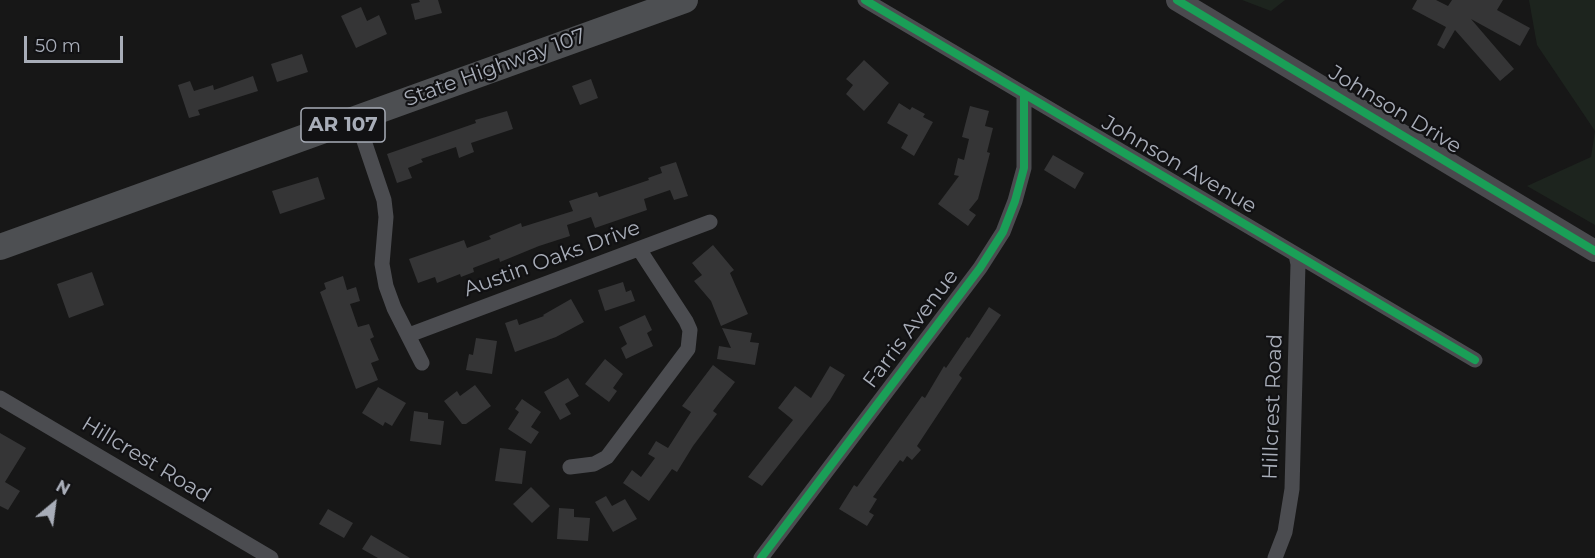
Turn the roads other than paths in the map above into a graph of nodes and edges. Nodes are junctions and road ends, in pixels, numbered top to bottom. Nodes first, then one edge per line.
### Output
1 (685, 0) edge
2 (864, 0) edge
3 (1177, 0) edge
4 (1024, 95) junction
5 (357, 120) junction
6 (710, 222) dead end
7 (0, 247) edge
8 (639, 249) junction
9 (1595, 251) edge
10 (1296, 255) junction
11 (409, 334) junction
12 (1475, 360) dead end
13 (422, 363) dead end
14 (0, 398) edge
15 (570, 467) dead end
16 (271, 558) edge
17 (761, 558) edge
18 (1275, 558) edge

1 - 5 main road, State Highway 107 / AR 107
2 - 4 street, Johnson Avenue
3 - 9 street, Johnson Drive
4 - 10 street, Johnson Avenue
4 - 17 street, Farris Avenue
5 - 7 main road, State Highway 107 / AR 107
5 - 11 street
6 - 8 street, Austin Oaks Drive
8 - 11 street, Austin Oaks Drive
8 - 15 street
10 - 12 street, Johnson Avenue
10 - 18 street, Hillcrest Road
11 - 13 street
14 - 16 street, Hillcrest Road

